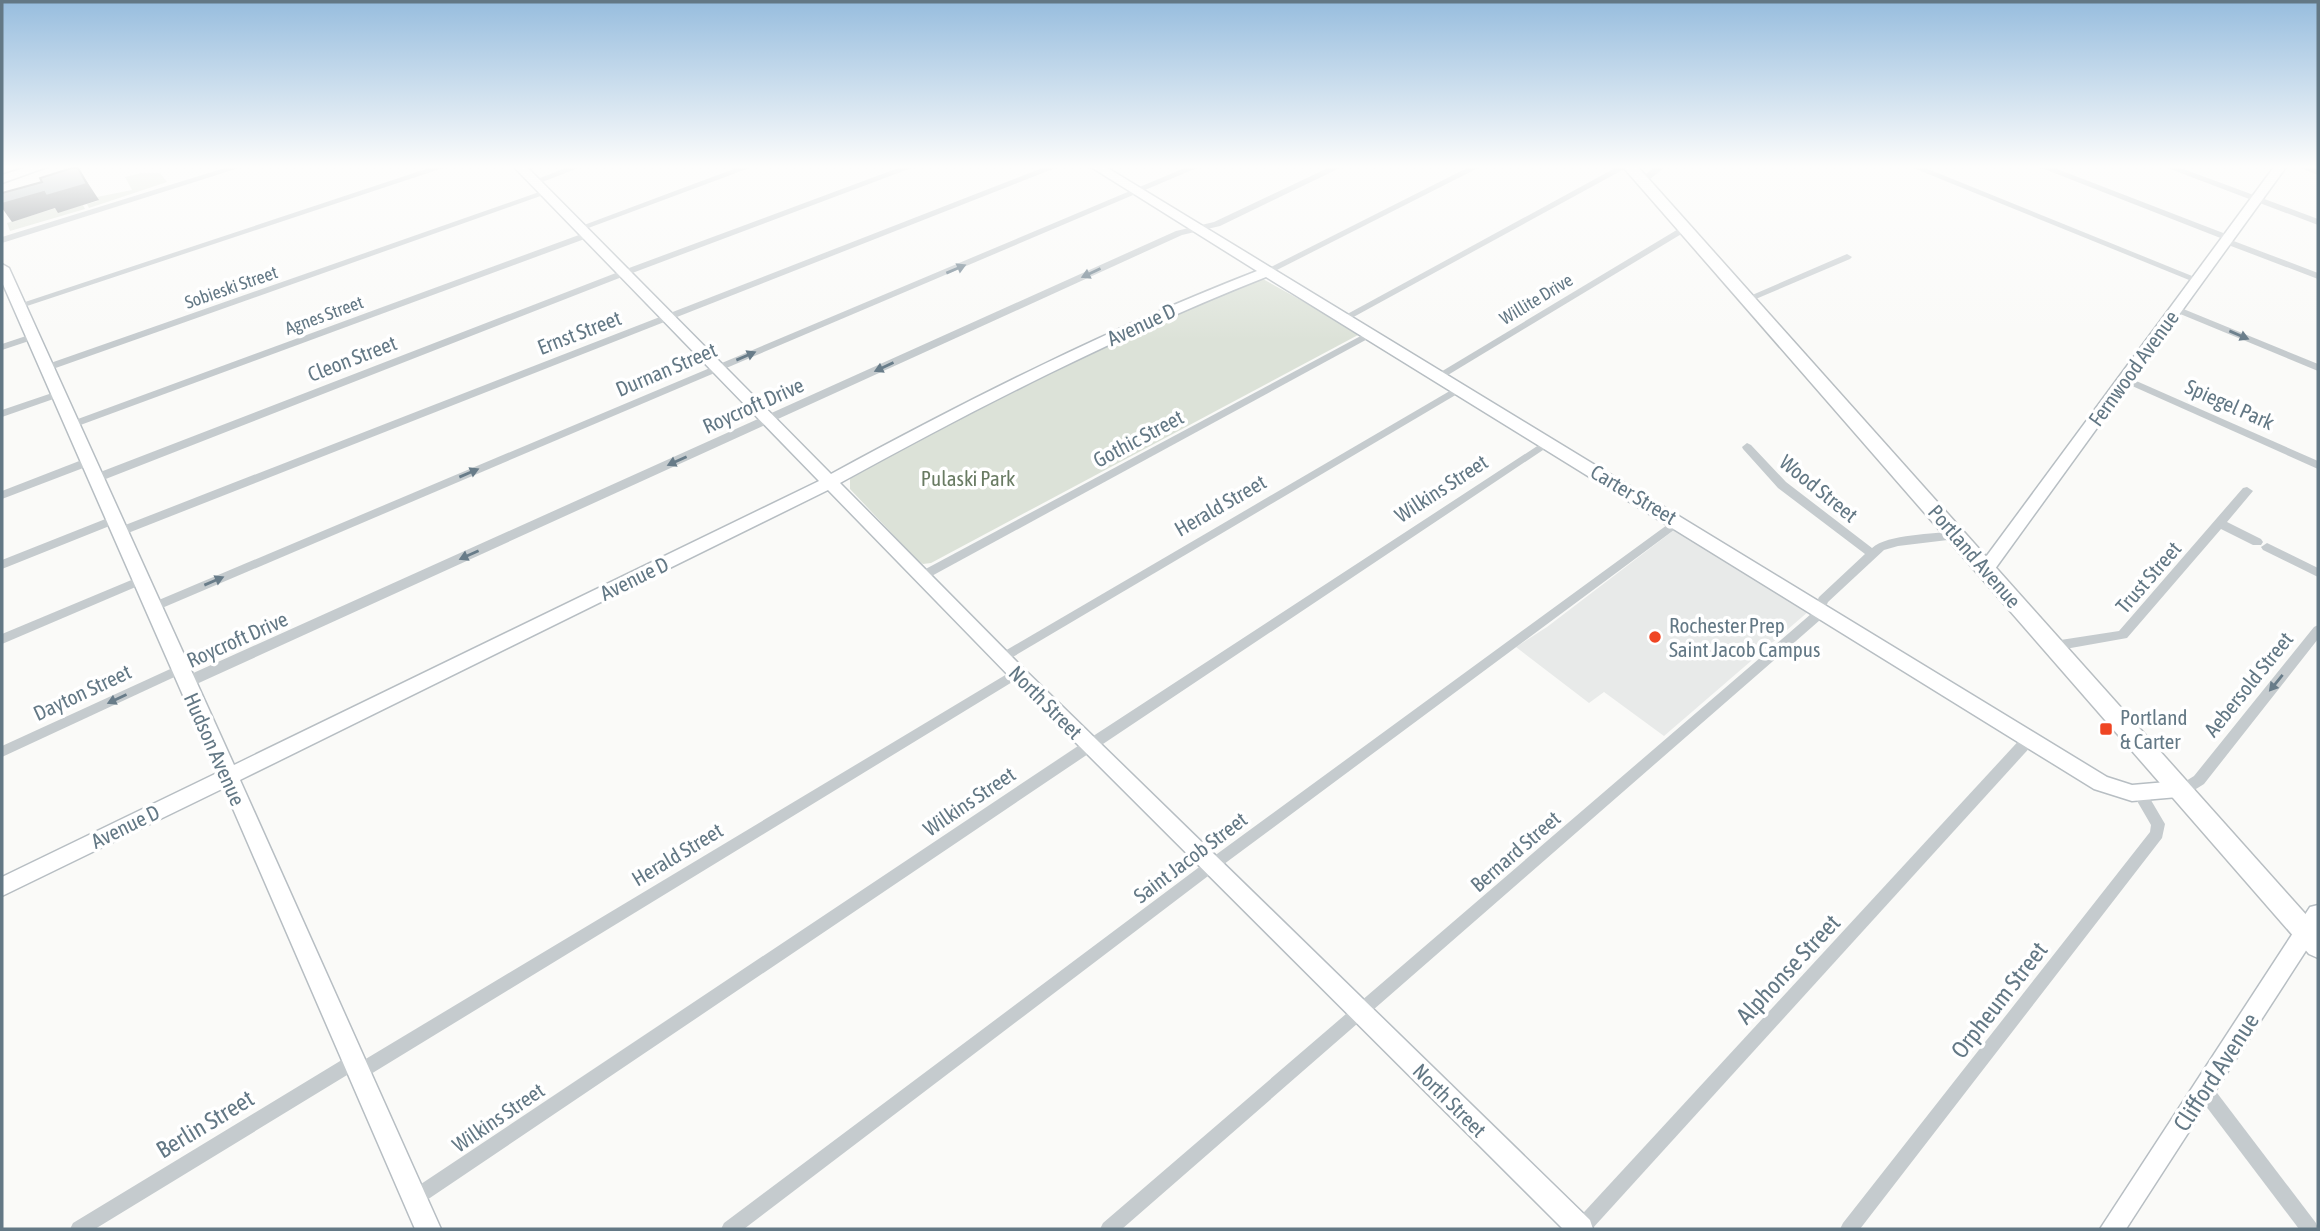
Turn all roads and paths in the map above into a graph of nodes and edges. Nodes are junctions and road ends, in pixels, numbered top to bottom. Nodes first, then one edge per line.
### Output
1 (52, 224) edge
2 (267, 224) edge
3 (455, 224) edge
4 (576, 224) edge
5 (602, 224) edge
6 (755, 224) edge
7 (908, 224) edge
8 (1061, 224) edge
9 (1192, 224) edge
10 (1215, 224) edge
11 (1361, 224) edge
12 (1518, 224) edge
13 (1682, 224) edge
14 (2058, 224) edge
15 (2188, 224) edge
16 (2238, 224) edge
17 (1685, 228) junction
18 (1199, 229) junction
19 (583, 232) junction
20 (2, 240) edge
21 (2227, 240) junction
22 (1847, 257) dead end
23 (2, 268) edge
24 (1268, 271) junction
25 (624, 273) junction
26 (2318, 276) edge
27 (2197, 280) junction
28 (5, 285) edge
29 (1748, 299) junction
30 (18, 306) junction
31 (2176, 309) junction
32 (669, 318) junction
33 (1345, 318) junction
34 (1370, 334) junction
35 (32, 337) junction
36 (2, 347) edge
37 (46, 368) junction
38 (718, 368) junction
39 (2318, 368) edge
40 (1439, 376) junction
41 (2125, 379) junction
42 (1460, 388) junction
43 (58, 394) junction
44 (2, 414) edge
45 (769, 420) junction
46 (71, 425) junction
47 (1548, 442) junction
48 (1747, 447) dead end
49 (87, 462) junction
50 (2318, 465) edge
51 (94, 479) junction
52 (831, 481) junction
53 (2247, 491) dead end
54 (2, 495) edge
55 (1678, 521) junction
56 (2220, 523) junction
57 (116, 526) junction
58 (1956, 535) junction
59 (1872, 554) junction
60 (2, 565) edge
61 (1986, 569) junction
62 (2318, 573) edge
63 (924, 575) junction
64 (141, 580) junction
65 (151, 608) junction
66 (1819, 608) junction
67 (2318, 630) edge
68 (2, 639) edge
69 (2054, 646) junction
70 (1002, 658) junction
71 (1017, 673) junction
72 (182, 677) junction
73 (2029, 740) junction
74 (1089, 746) junction
75 (2, 751) edge
76 (227, 776) junction
77 (2178, 789) junction
78 (2140, 794) junction
79 (1211, 866) junction
80 (2, 887) edge
81 (2314, 931) edge
82 (1361, 1013) junction
83 (358, 1066) junction
84 (2205, 1091) junction
85 (415, 1198) junction
86 (79, 1229) edge
87 (428, 1229) edge
88 (730, 1229) edge
89 (1110, 1229) edge
90 (1580, 1229) edge
91 (1849, 1229) edge
92 (2112, 1229) edge
93 (2310, 1229) edge

1 - 20 street
2 - 30 street
3 - 37 street, Sobieski Street
4 - 19 street, North Street
5 - 19 street, Agnes Street
6 - 25 street, Cleon Street
7 - 32 street, Ernst Street
38 -> 8 street, Durnan Street
9 - 18 street, Carter Street
10 - 18 street, Roycroft Drive
11 - 24 street
12 - 33 street
13 - 17 main road, Portland Avenue
14 - 27 street
15 - 21 street
16 - 21 street, Fernwood Avenue
17 - 29 main road, Portland Avenue
17 - 40 street, Willite Drive
18 - 24 street, Carter Street
18 -> 45 street, Roycroft Drive
19 - 25 street, North Street
19 - 46 street, Agnes Street
21 - 26 street
21 - 27 street, Fernwood Avenue
22 - 29 street
23 - 28 street, Hudson Avenue
24 - 33 street, Carter Street
24 - 52 street, Avenue D
25 - 32 street, North Street
25 - 51 street, Cleon Street
27 - 31 street, Fernwood Avenue
28 - 30 street, Hudson Avenue
29 - 58 main road, Portland Avenue
30 - 35 street, Hudson Avenue
31 -> 39 street
31 - 41 street, Fernwood Avenue
32 - 38 street, North Street
32 - 57 street, Ernst Street
33 - 34 street, Carter Street
34 - 40 street, Carter Street
34 - 63 street, Gothic Street
35 - 36 street
35 - 37 street, Hudson Avenue
37 - 43 street, Hudson Avenue
38 - 45 street, North Street
65 -> 38 street, Durnan Street
40 - 42 street, Carter Street
41 - 50 street, Spiegel Park
41 - 61 street, Fernwood Avenue
42 - 47 street, Carter Street
42 - 70 street, Herald Street
43 - 44 street
43 - 46 street, Hudson Avenue
45 - 52 street, North Street
45 -> 72 street, Roycroft Drive
46 - 49 street, Hudson Avenue
47 - 55 street, Carter Street
47 - 74 street, Wilkins Street
48 - 59 street, Wood Street
49 - 51 street, Hudson Avenue
49 - 54 street
51 - 57 street, Hudson Avenue
52 - 63 street, North Street
52 - 76 street, Avenue D
53 - 56 street, Trust Street
55 - 66 street, Carter Street
55 - 79 street, Saint Jacob Street
56 - 62 street
56 - 69 street, Trust Street
57 - 60 street, Ernst Street
57 - 64 street, Hudson Avenue
58 - 59 street, Bernard Street
58 - 61 main road, Portland Avenue
59 - 66 street, Bernard Street
61 - 69 main road, Portland Avenue
63 - 70 street, North Street
64 - 65 street, Hudson Avenue
64 - 68 street
65 - 72 street, Hudson Avenue
66 - 73 street, Carter Street
66 - 82 street, Bernard Street
67 -> 77 street, Aebersold Street
69 - 77 main road, Portland Avenue
70 - 71 street, North Street
71 - 74 street, North Street
71 - 83 street, Herald Street
72 -> 75 street, Dayton Street
72 - 76 street, Hudson Avenue
73 - 78 street, Carter Street
73 - 90 street, Alphonse Street
74 - 79 street, North Street
74 - 85 street, Wilkins Street
76 - 80 street, Avenue D
76 - 83 street, Hudson Avenue
77 - 78 street, Carter Street
77 - 81 main road, Portland Avenue
78 - 91 street, Orpheum Street
79 - 82 street, North Street
79 - 88 street, Saint Jacob Street
81 - 84 street, Clifford Avenue
82 - 89 street, Bernard Street
82 - 90 street, North Street
83 - 85 street, Hudson Avenue
83 - 86 street, Berlin Street
84 - 92 street, Clifford Avenue
84 - 93 street
85 - 87 street, Hudson Avenue

